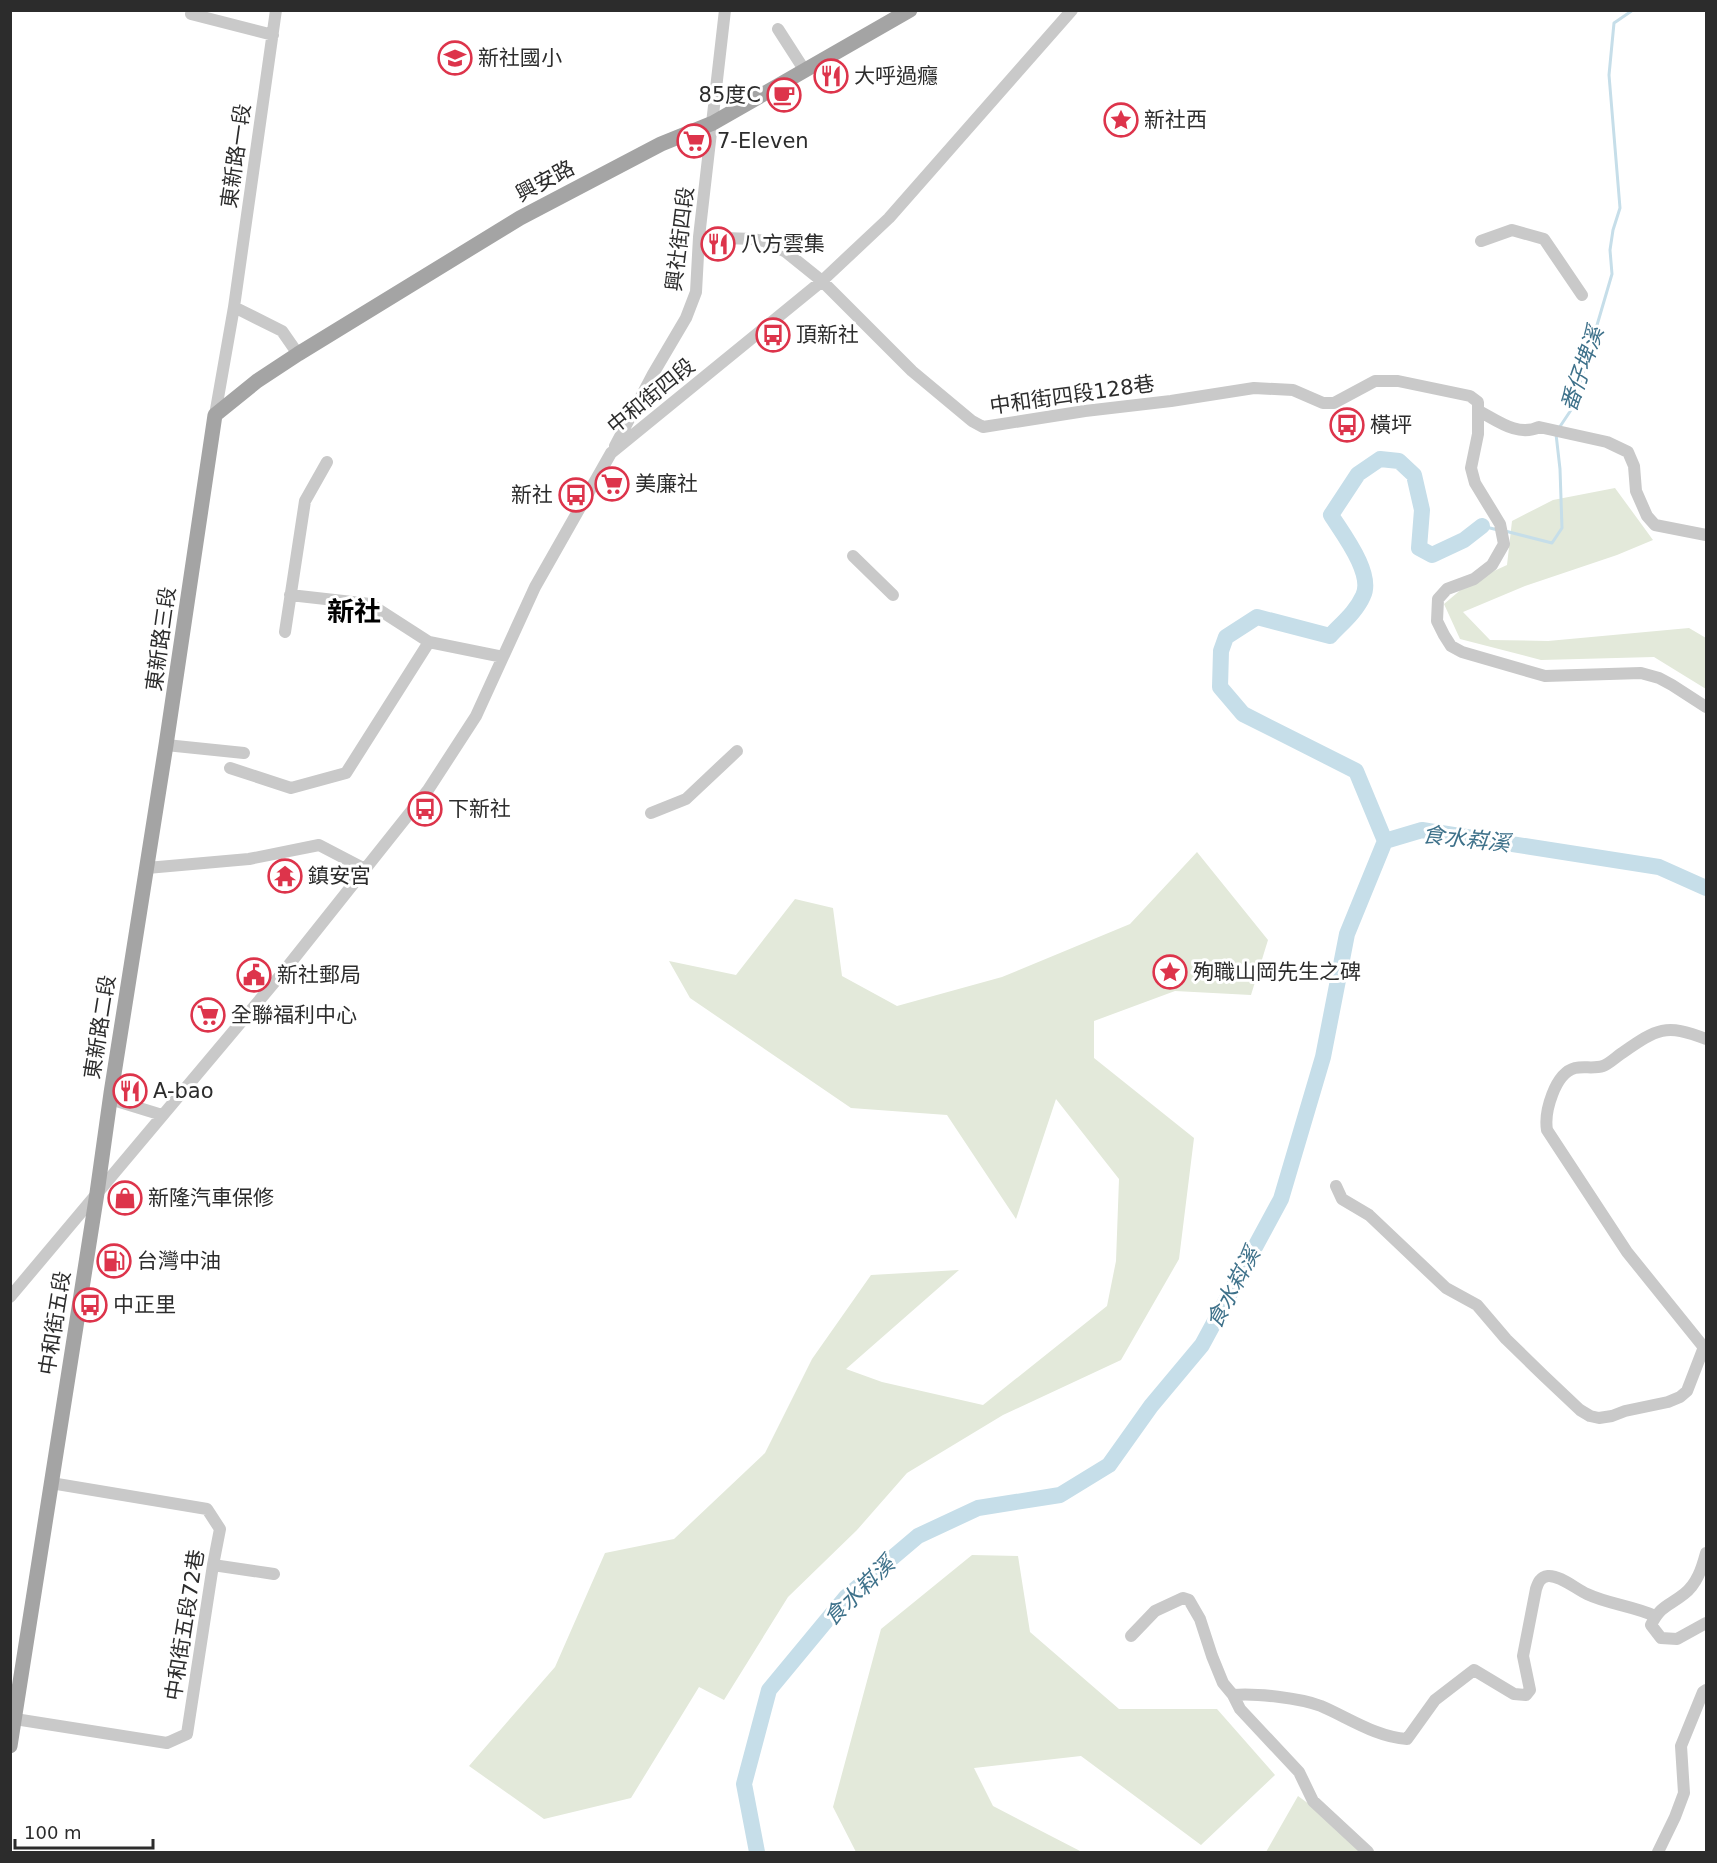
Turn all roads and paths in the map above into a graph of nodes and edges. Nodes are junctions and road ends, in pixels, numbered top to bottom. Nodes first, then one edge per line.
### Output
1 (276, 10) edge
2 (725, 10) edge
3 (910, 10) edge
4 (1072, 10) edge
5 (191, 14) dead end
6 (778, 29) dead end
7 (273, 35) junction
8 (805, 71) junction
9 (713, 123) junction
10 (699, 237) junction
11 (1481, 241) dead end
12 (822, 281) junction
13 (1581, 295) dead end
14 (234, 306) junction
15 (298, 354) junction
16 (1479, 411) junction
17 (216, 415) junction
18 (612, 453) junction
19 (327, 462) dead end
20 (1707, 535) edge
21 (853, 556) dead end
22 (290, 595) junction
23 (893, 595) dead end
24 (285, 632) dead end
25 (429, 642) junction
26 (503, 657) junction
27 (1707, 707) edge
28 (166, 745) junction
29 (737, 751) dead end
30 (244, 753) dead end
31 (230, 768) dead end
32 (651, 813) dead end
33 (147, 868) junction
34 (365, 869) junction
35 (1707, 1039) edge
36 (110, 1099) junction
37 (162, 1115) junction
38 (1336, 1186) dead end
39 (97, 1193) junction
40 (10, 1297) edge
41 (1705, 1349) edge
42 (51, 1483) junction
43 (1707, 1553) edge
44 (213, 1565) junction
45 (274, 1574) dead end
46 (1655, 1616) junction
47 (1707, 1623) edge
48 (1131, 1636) dead end
49 (1707, 1690) edge
50 (1233, 1695) junction
51 (15, 1719) junction
52 (10, 1746) edge
53 (1368, 1852) edge
54 (1658, 1852) edge

1 - 7 street, 東新路一段
2 - 9 street, 興社街四段
3 - 8 main road, 興安路
4 - 12 street, 中和街四段
5 - 7 street
6 - 8 street
7 - 14 street, 東新路一段
8 - 9 main road, 興安路
9 - 10 street, 興社街四段
9 - 15 main road, 興安路
10 - 12 street, 中和街四段128巷
10 - 18 street, 興社街四段
11 - 13 street
12 - 16 street, 中和街四段128巷
12 - 18 street, 中和街四段
14 - 15 street
14 - 17 street
15 - 17 main road, 興安路
16 - 20 street
16 - 27 street
17 - 28 main road, 東新路三段
18 - 26 street, 中和街四段
19 - 22 street
21 - 23 street
22 - 24 street
22 - 25 street
25 - 26 street
25 - 31 street
26 - 34 street, 中和街四段
28 - 30 street
28 - 33 main road, 東新路三段
29 - 32 street
33 - 34 street
33 - 36 main road, 東新路二段
34 - 37 street, 中和街四段
35 - 41 street
36 - 37 street
36 - 39 main road, 東新路二段
37 - 39 street
38 - 41 street
39 - 40 street
39 - 42 main road, 中和街五段
42 - 44 street, 中和街五段72巷
42 - 51 main road, 中和街五段
43 - 46 street
44 - 45 street
44 - 51 street, 中和街五段72巷
46 - 47 street
46 - 50 street
48 - 50 street
49 - 54 street
50 - 53 street
51 - 52 main road, 中和街五段

